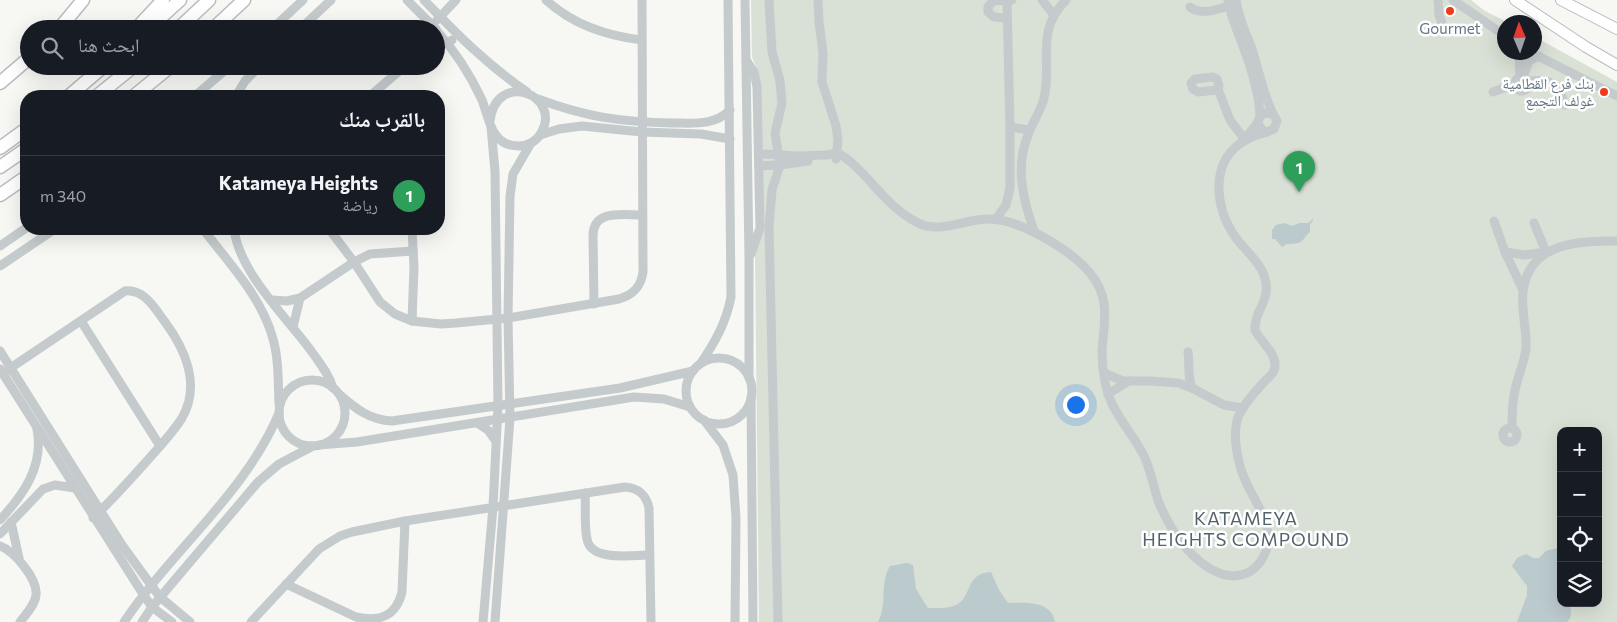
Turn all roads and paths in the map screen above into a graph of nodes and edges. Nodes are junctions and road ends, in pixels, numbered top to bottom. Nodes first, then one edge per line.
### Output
1 (83, 0) edge
2 (163, 0) edge
3 (180, 0) edge
4 (209, 0) edge
5 (244, 0) edge
6 (303, 0) edge
7 (331, 0) edge
8 (407, 0) edge
9 (424, 0) edge
10 (456, 0) edge
11 (546, 0) edge
12 (642, 0) edge
13 (728, 0) edge
14 (745, 0) edge
15 (769, 0) edge
16 (818, 0) edge
17 (1007, 0) edge
18 (1012, 0) edge
19 (1042, 0) edge
20 (1066, 0) edge
21 (1438, 0) edge
22 (1453, 0) edge
23 (1515, 0) edge
24 (1561, 0) edge
25 (1231, 2) edge
26 (1190, 7) dead end
27 (1054, 15) junction
28 (440, 17) junction
29 (1007, 18) junction
30 (66, 20) edge
31 (144, 20) edge
32 (158, 20) edge
33 (188, 20) edge
34 (223, 20) edge
35 (282, 20) edge
36 (310, 20) edge
37 (426, 20) edge
38 (438, 20) edge
39 (443, 20) edge
40 (445, 22) edge
41 (1444, 29) dead end
42 (1617, 29) edge
43 (1497, 30) edge
44 (456, 34) junction
45 (445, 40) edge
46 (642, 40) junction
47 (448, 43) junction
48 (445, 44) edge
49 (1542, 58) edge
50 (746, 60) junction
51 (1520, 60) edge
52 (1530, 60) edge
53 (20, 65) edge
54 (1617, 65) edge
55 (94, 75) edge
56 (123, 75) edge
57 (159, 75) edge
58 (220, 75) edge
59 (251, 75) edge
60 (396, 75) edge
61 (1522, 80) junction
62 (0, 82) edge
63 (1218, 89) dead end
64 (76, 90) edge
65 (104, 90) edge
66 (141, 90) edge
67 (202, 90) edge
68 (240, 90) edge
69 (384, 90) edge
70 (1493, 92) dead end
71 (529, 94) junction
72 (1617, 96) edge
73 (538, 99) junction
74 (1564, 105) dead end
75 (730, 110) junction
76 (1273, 114) junction
77 (1259, 120) junction
78 (491, 124) junction
79 (643, 127) junction
80 (1010, 128) junction
81 (1029, 130) junction
82 (1268, 132) junction
83 (20, 133) edge
84 (540, 135) junction
85 (730, 139) junction
86 (1245, 140) junction
87 (531, 143) junction
88 (0, 148) edge
89 (20, 153) edge
90 (759, 154) junction
91 (780, 154) junction
92 (20, 156) edge
93 (839, 156) junction
94 (2, 165) edge
95 (780, 165) junction
96 (759, 166) junction
97 (20, 181) edge
98 (0, 195) edge
99 (642, 215) junction
100 (996, 219) junction
101 (1494, 221) dead end
102 (1534, 222) dead end
103 (1034, 231) junction
104 (20, 232) edge
105 (46, 235) edge
106 (208, 235) edge
107 (235, 235) edge
108 (333, 235) edge
109 (412, 235) edge
110 (1617, 242) edge
111 (0, 246) edge
112 (413, 251) junction
113 (1504, 252) junction
114 (1546, 252) junction
115 (749, 259) junction
116 (354, 262) junction
117 (0, 266) edge
118 (251, 273) junction
119 (242, 280) junction
120 (1523, 290) junction
121 (300, 298) junction
122 (272, 300) junction
123 (594, 304) junction
124 (508, 318) junction
125 (496, 319) junction
126 (81, 321) junction
127 (412, 321) junction
128 (293, 327) junction
129 (0, 351) edge
130 (1188, 352) dead end
131 (701, 363) junction
132 (4, 370) edge
133 (693, 371) junction
134 (1104, 373) junction
135 (1188, 375) junction
136 (749, 378) junction
137 (1129, 381) junction
138 (1178, 383) junction
139 (1192, 388) junction
140 (336, 391) junction
141 (1108, 394) junction
142 (751, 397) junction
143 (509, 405) junction
144 (1224, 405) junction
145 (498, 406) junction
146 (690, 407) junction
147 (1243, 408) junction
148 (279, 409) junction
149 (510, 418) junction
150 (498, 420) junction
151 (704, 420) junction
152 (36, 424) junction
153 (477, 424) junction
154 (1237, 424) junction
155 (1512, 428) dead end
156 (496, 441) junction
157 (316, 445) junction
158 (160, 446) junction
159 (75, 488) junction
160 (585, 493) junction
161 (503, 506) junction
162 (493, 507) junction
163 (102, 510) junction
164 (94, 518) junction
165 (0, 520) edge
166 (405, 521) junction
167 (11, 522) junction
168 (0, 534) edge
169 (0, 546) edge
170 (649, 555) junction
171 (20, 561) junction
172 (286, 584) junction
173 (151, 585) junction
174 (143, 594) junction
175 (160, 597) junction
176 (152, 607) junction
177 (20, 622) edge
178 (124, 622) edge
179 (142, 622) edge
180 (172, 622) edge
181 (190, 622) edge
182 (251, 622) edge
183 (483, 622) edge
184 (495, 622) edge
185 (651, 622) edge
186 (735, 622) edge
187 (752, 622) edge
188 (778, 622) edge

1 - 30 highway
2 - 31 highway
3 - 32 highway
4 - 33 highway
5 - 34 highway
6 - 35 street
7 - 36 street
8 - 37 street
9 - 28 street
10 - 28 street
11 - 46 street
12 - 46 street
13 - 75 street
14 - 50 street
15 - 91 street
16 - 93 street
17 - 18 street
17 - 29 street
17 - 29 street
19 - 27 street
20 - 27 street
21 - 41 street
22 - 43 street
23 - 54 main road
24 - 42 main road
25 - 26 street
25 - 76 street
25 - 77 street
27 - 81 street
28 - 38 street
28 - 39 street
29 - 80 street
40 - 44 street
44 - 47 street
44 - 71 street
45 - 47 street
46 - 79 street
47 - 48 street
47 - 78 street
49 - 72 street
50 - 90 street
50 - 115 street
51 - 61 street
52 - 61 street
53 - 62 highway
55 - 64 highway
56 - 65 highway
57 - 66 highway
58 - 67 street
59 - 68 street
60 - 69 street
61 - 70 street
61 - 74 street
63 - 86 street
71 - 73 street
71 - 78 street
73 - 79 street
73 - 84 street
75 - 79 street
75 - 85 street
76 - 77 street
76 - 82 street
77 - 82 street
77 - 86 street
78 - 87 street
78 - 125 street
79 - 84 street
79 - 85 street
79 - 99 street
80 - 81 street
80 - 100 street
81 - 103 street
82 - 86 street
83 - 88 highway
84 - 87 street
85 - 131 street
86 - 147 street
87 - 124 street
89 - 94 highway
90 - 91 street
90 - 96 street
91 - 93 street
91 - 95 street
92 - 94 highway
93 - 95 street
93 - 100 street
95 - 96 street
95 - 188 street
96 - 115 street
97 - 98 highway
99 - 123 street
99 - 123 street
100 - 103 street
101 - 113 street
102 - 114 street
103 - 134 street
104 - 111 street
105 - 117 street
106 - 119 street
107 - 118 street
108 - 116 street
109 - 112 street
110 - 114 street
112 - 116 street
112 - 127 street
113 - 114 street
113 - 120 street
114 - 120 street
115 - 136 street
116 - 121 street
116 - 127 street
118 - 119 street
118 - 122 street
119 - 148 street
120 - 155 street
121 - 122 street
121 - 128 street
122 - 128 street
123 - 124 street
124 - 125 street
124 - 143 street
125 - 127 street
125 - 145 street
126 - 132 street
126 - 158 street
126 - 158 street
128 - 140 street
129 - 132 street
130 - 135 street
131 - 133 street
131 - 136 street
132 - 152 street
132 - 163 street
133 - 143 street
133 - 146 street
134 - 137 street
134 - 141 street
135 - 138 street
135 - 139 street
136 - 142 street
137 - 138 street
137 - 141 street
138 - 139 street
139 - 144 street
140 - 145 street
140 - 148 street
140 - 157 street
141 - 154 street
142 - 151 street
142 - 187 street
143 - 145 street
143 - 149 street
144 - 147 street
144 - 154 street
145 - 150 street
146 - 149 street
146 - 151 street
147 - 154 street
148 - 157 street
148 - 173 street
149 - 150 street
149 - 161 street
150 - 153 street
150 - 156 street
151 - 186 street
152 - 159 street
152 - 165 street
153 - 156 street
153 - 157 street
156 - 162 street
157 - 175 street
158 - 163 street
159 - 164 street
159 - 167 street
160 - 161 street
160 - 170 street
160 - 170 street
161 - 162 street
161 - 184 street
162 - 166 street
162 - 183 street
163 - 164 street
163 - 173 street
164 - 174 street
166 - 172 street
166 - 172 street
167 - 168 street
167 - 171 street
169 - 171 street
170 - 185 street
171 - 177 street
172 - 182 street
173 - 174 street
173 - 175 street
174 - 176 street
174 - 178 street
175 - 176 street
175 - 181 street
176 - 179 street
176 - 180 street

